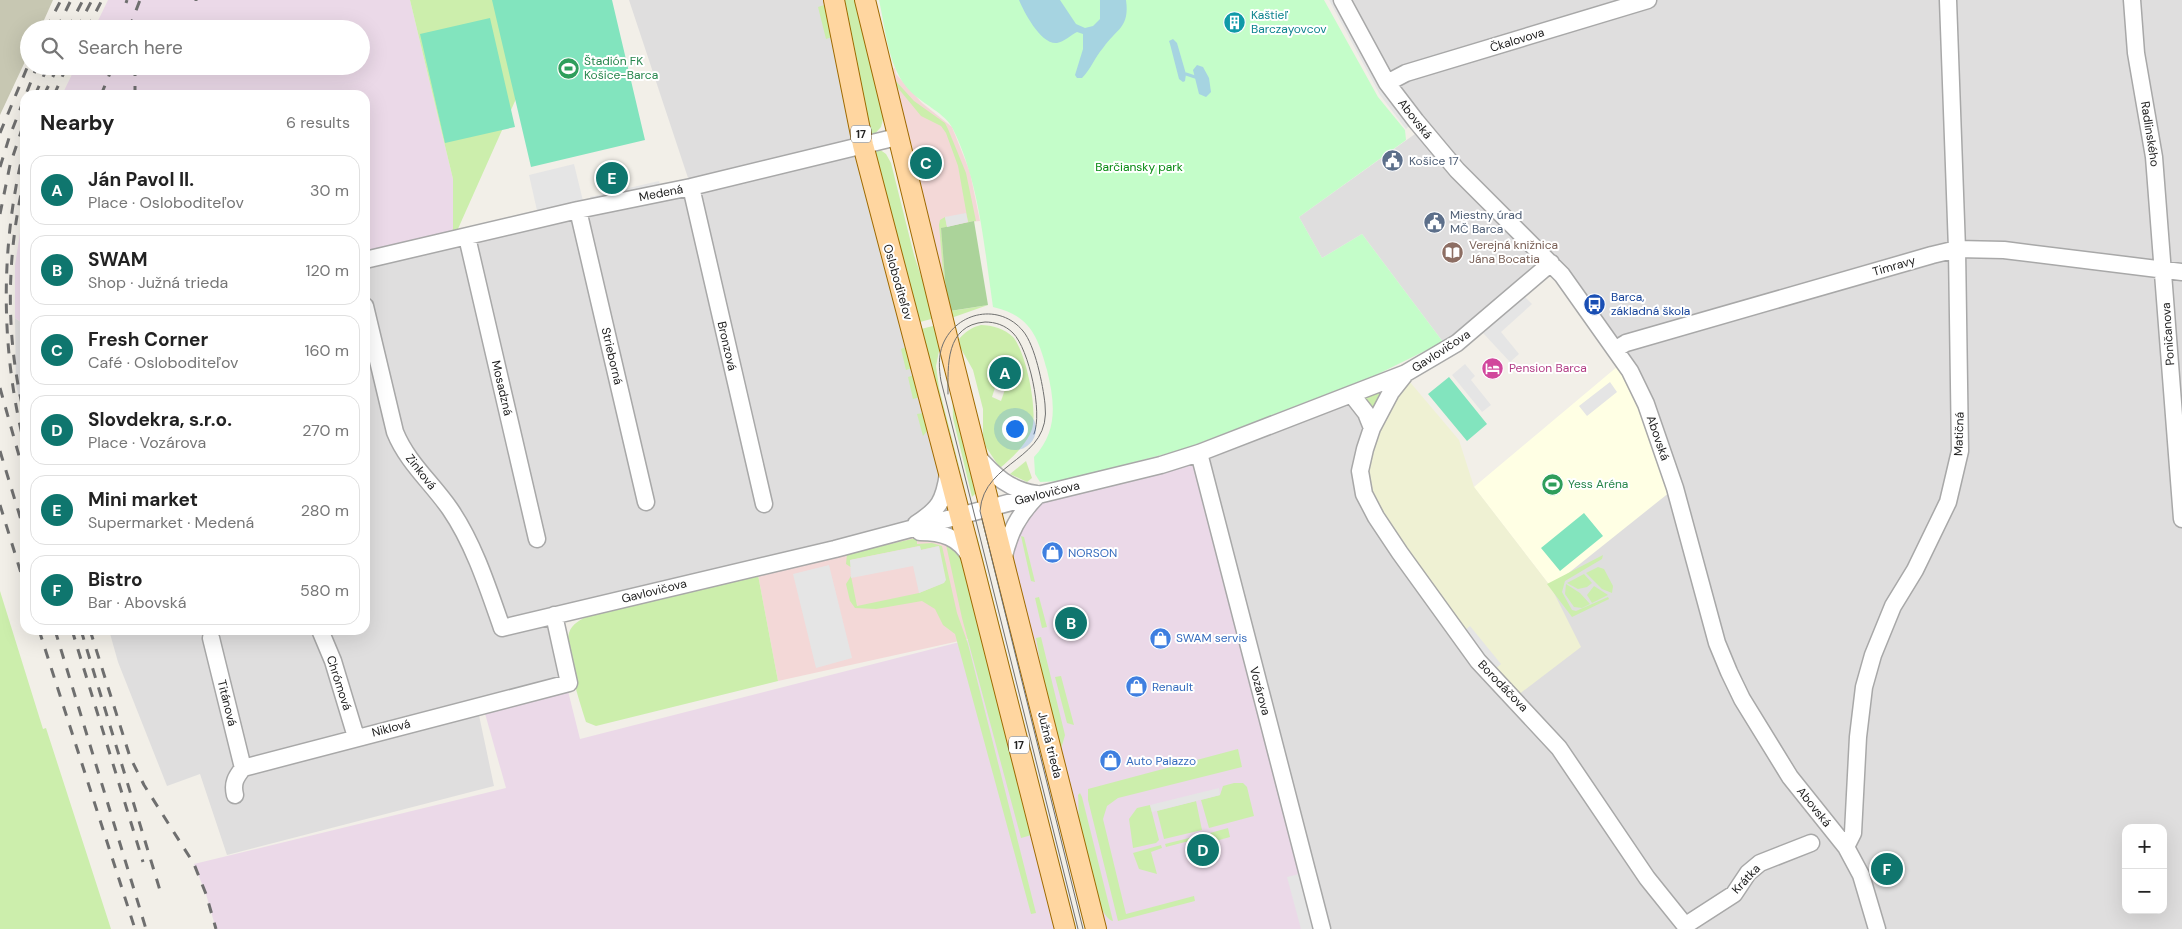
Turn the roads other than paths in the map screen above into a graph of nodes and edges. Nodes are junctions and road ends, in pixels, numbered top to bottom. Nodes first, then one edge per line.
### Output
1 (834, 0) edge
2 (865, 0) edge
3 (1342, 0) edge
4 (1648, 0) edge
5 (1948, 0) edge
6 (2132, 0) edge
7 (1387, 83) junction
8 (897, 136) junction
9 (862, 145) junction
10 (691, 187) junction
11 (578, 210) junction
12 (467, 236) junction
13 (1957, 250) junction
14 (370, 259) edge
15 (1551, 263) junction
16 (2163, 270) junction
17 (2182, 272) edge
18 (370, 327) edge
19 (1616, 349) junction
20 (1406, 373) junction
21 (1352, 395) junction
22 (1372, 428) junction
23 (1200, 453) junction
24 (977, 456) junction
25 (948, 474) junction
26 (1038, 495) junction
27 (646, 502) dead end
28 (764, 504) dead end
29 (990, 508) junction
30 (960, 516) junction
31 (2182, 518) edge
32 (905, 531) junction
33 (537, 540) dead end
34 (1003, 560) junction
35 (972, 561) junction
36 (554, 615) junction
37 (502, 628) joint
38 (322, 635) edge
39 (211, 638) dead end
40 (356, 737) junction
41 (244, 768) junction
42 (235, 795) dead end
43 (1811, 843) dead end
44 (1846, 847) junction
45 (1687, 927) edge
46 (1065, 929) edge
47 (1096, 929) edge
48 (1322, 929) edge
49 (1877, 929) edge

1 - 9 main road, Osloboditeľov / 17
2 - 8 main road, 17
3 - 7 street, Abovská
4 - 7 street, Čkalovova
5 - 13 street, Matičná
6 - 16 street, Radlinského
7 - 15 street, Abovská
8 - 9 street, Medená
8 - 24 main road, 17
9 - 10 street, Medená
9 - 25 main road, Osloboditeľov / 17
10 - 11 street, Medená
10 - 28 street, Bronzová
11 - 12 street, Medená
11 - 27 street, Strieborná
12 - 14 street, Medená
12 - 33 street, Mosadzná
13 - 16 street, Timravy
13 - 19 street, Timravy
13 - 44 street, Matičná
15 - 19 street, Abovská
15 - 20 street, Gavlovičova
16 - 17 street, Timravy
16 - 31 street, Poničanova
18 - 37 street, Zinková
19 - 44 street, Abovská
20 - 21 street, Gavlovičova
20 - 22 street, Borodáčova
21 - 22 street
21 - 23 street, Gavlovičova
22 - 45 street, Borodáčova
23 - 26 street, Gavlovičova
23 - 48 street, Vozárova
24 - 26 street
24 - 29 main road, 17
25 - 30 main road, Osloboditeľov / 17
25 - 32 street
26 - 29 street, Gavlovičova
26 - 34 street
29 - 30 street, Gavlovičova
29 - 34 main road, 17
30 - 32 street, Gavlovičova
30 - 35 main road, Osloboditeľov / 17
32 - 35 street
32 - 36 street, Gavlovičova
34 - 47 main road, Južná trieda / 17
35 - 46 main road, 17
36 - 37 street, Gavlovičova
36 - 40 street, Niklová
38 - 40 street, Chrómová
39 - 41 street, Titánová
40 - 41 street, Niklová
41 - 42 street
43 - 45 street, Krátka
44 - 49 street, Abovská

